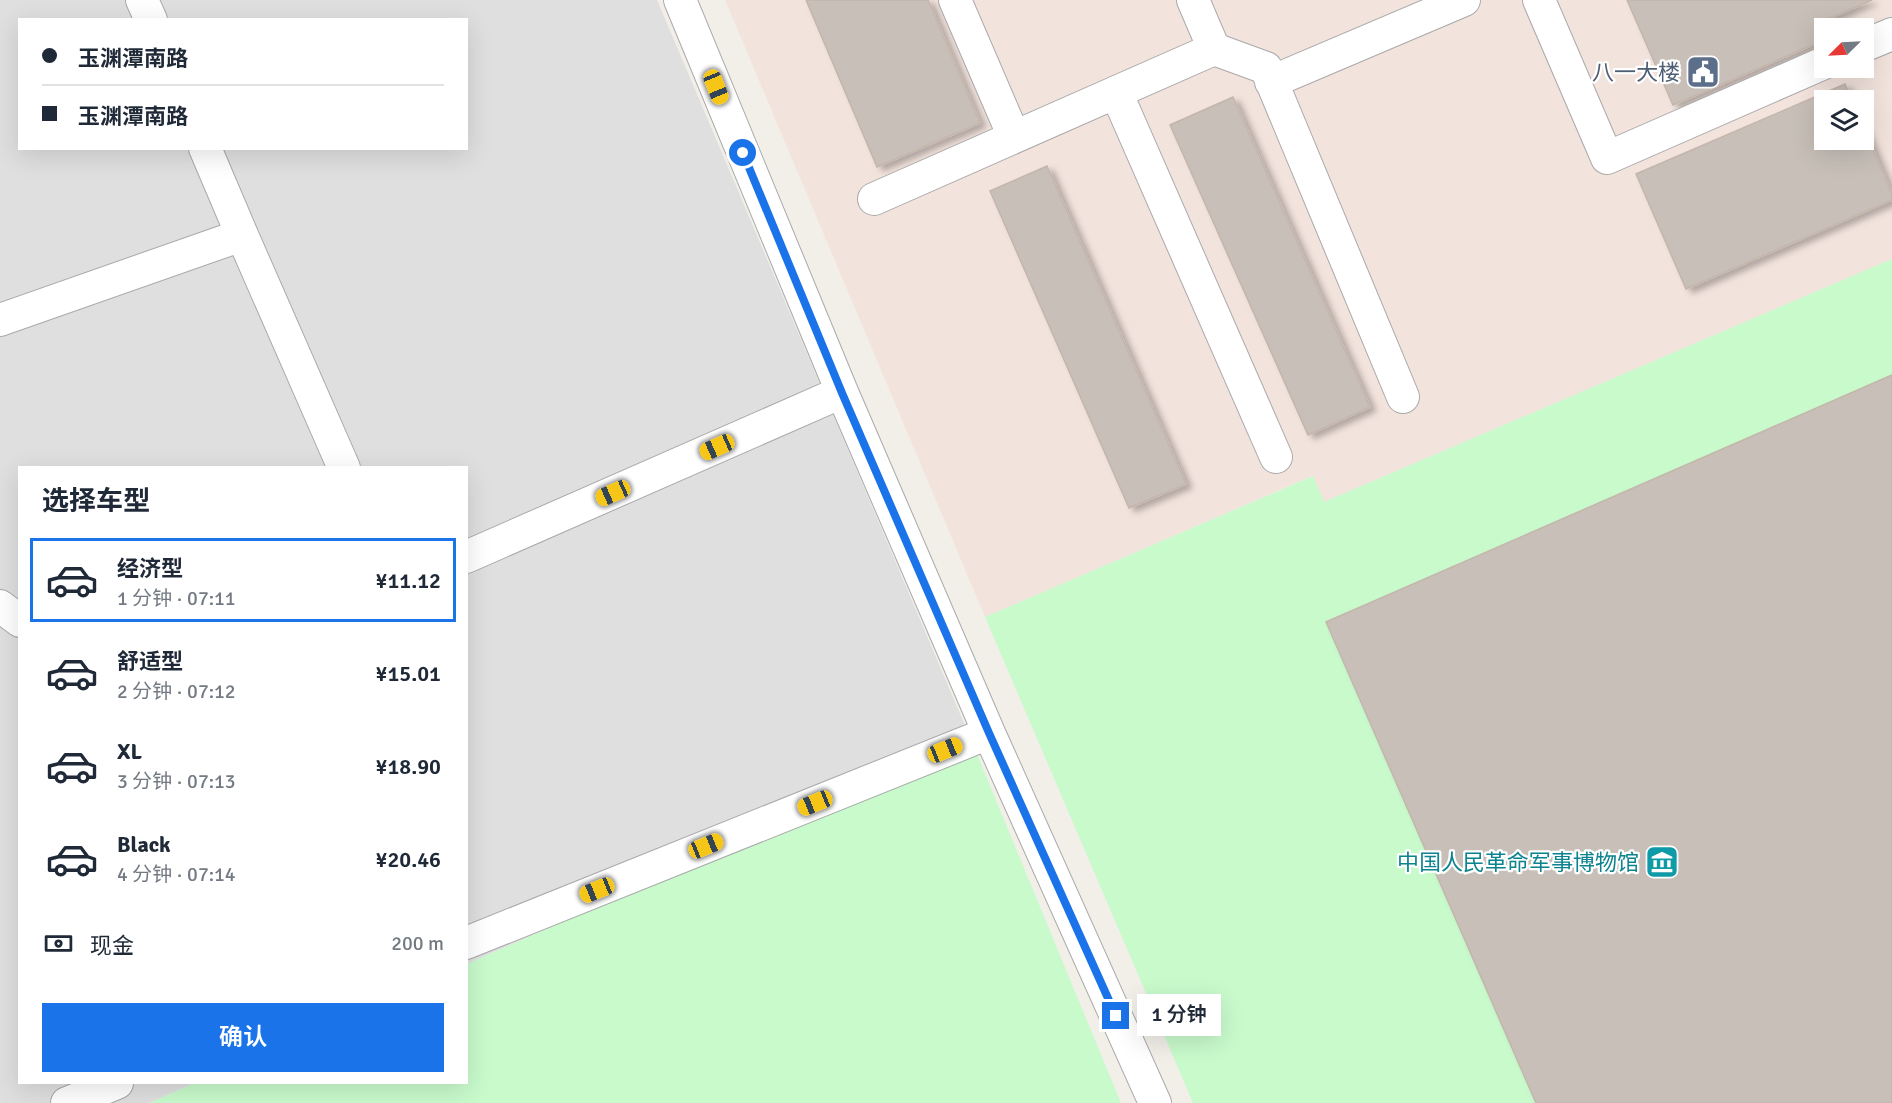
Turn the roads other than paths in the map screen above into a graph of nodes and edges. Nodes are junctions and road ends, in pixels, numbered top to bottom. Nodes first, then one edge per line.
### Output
1 (142, 0) edge
2 (680, 0) edge
3 (955, 0) edge
4 (1193, 0) edge
5 (1464, 0) edge
6 (1539, 0) edge
7 (149, 18) edge
8 (1892, 34) edge
9 (1874, 41) edge
10 (1214, 49) junction
11 (1814, 67) edge
12 (1271, 82) junction
13 (1116, 92) junction
14 (1014, 137) junction
15 (207, 150) edge
16 (874, 199) dead end
17 (242, 235) junction
18 (0, 320) edge
19 (842, 393) junction
20 (1403, 397) dead end
21 (1276, 457) dead end
22 (343, 466) edge
23 (468, 556) edge
24 (0, 606) edge
25 (18, 620) edge
26 (989, 733) junction
27 (468, 941) edge
28 (114, 1084) edge
29 (67, 1103) edge
30 (1155, 1103) edge

1 - 7 street
2 - 19 street
3 - 14 street
4 - 10 street
5 - 12 street
6 - 11 street
8 - 9 street
10 - 12 street
10 - 13 street
12 - 20 street
13 - 14 street
13 - 21 street
14 - 16 street
15 - 17 street
17 - 18 street
17 - 22 street
19 - 23 street
19 - 26 street
24 - 25 street
26 - 27 street
26 - 30 street
28 - 29 street

